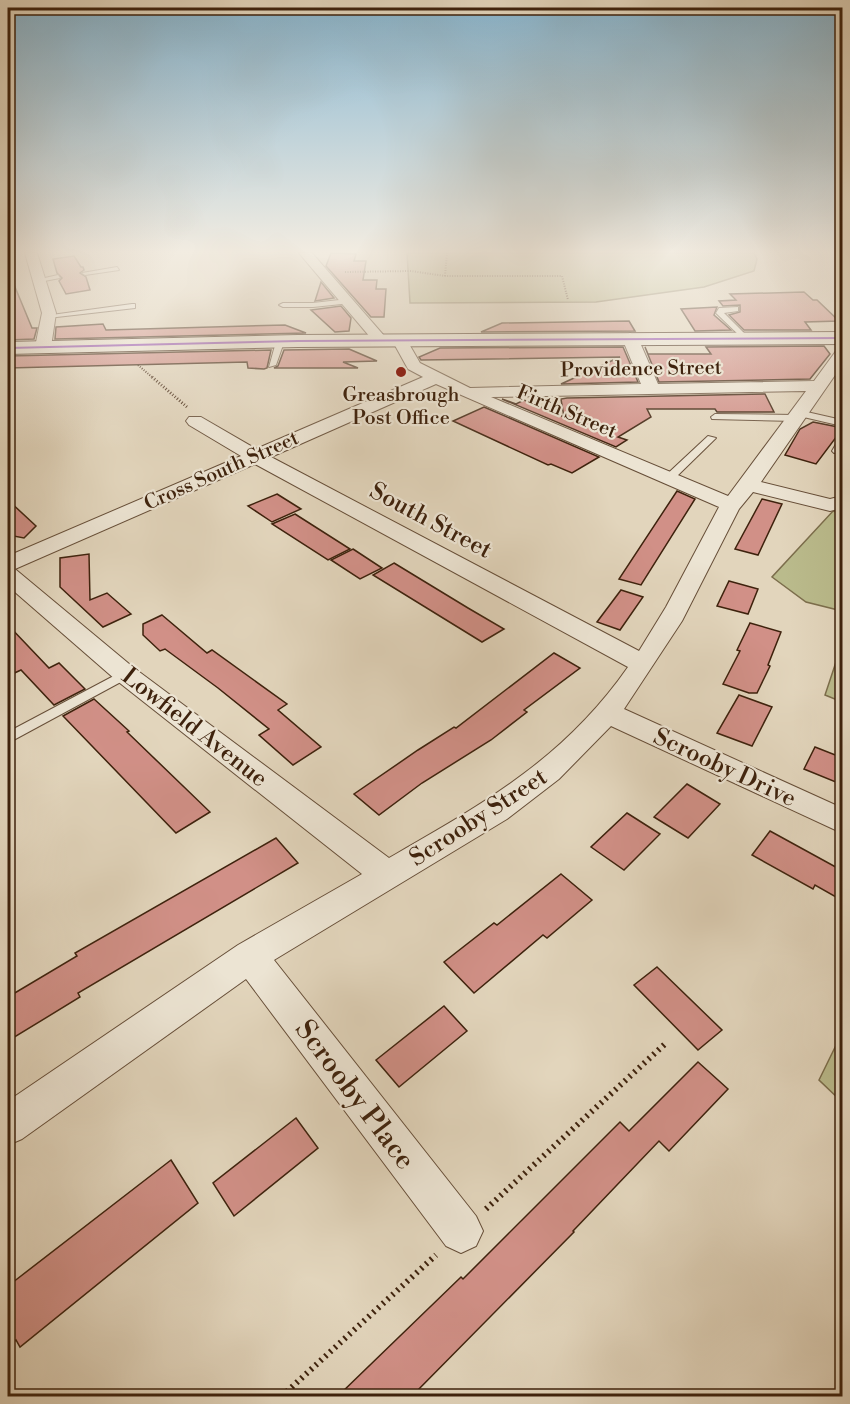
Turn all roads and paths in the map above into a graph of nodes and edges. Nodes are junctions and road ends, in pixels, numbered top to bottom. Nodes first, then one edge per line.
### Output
1 (48, 319) edge
2 (367, 319) edge
3 (725, 319) edge
4 (743, 337) junction
5 (630, 338) junction
6 (390, 340) junction
7 (280, 342) junction
8 (146, 344) junction
9 (841, 344) edge
10 (44, 347) junction
11 (8, 348) edge
12 (272, 365) dead end
13 (436, 378) junction
14 (828, 384) edge
15 (651, 388) junction
16 (465, 392) junction
17 (796, 415) junction
18 (715, 417) dead end
19 (195, 421) joint
20 (843, 423) edge
21 (711, 438) dead end
22 (843, 441) edge
23 (837, 451) dead end
24 (253, 455) junction
25 (668, 479) junction
26 (749, 485) junction
27 (843, 502) edge
28 (731, 505) junction
29 (8, 564) edge
30 (8, 574) edge
31 (643, 664) junction
32 (125, 674) junction
33 (608, 713) junction
34 (8, 738) edge
35 (843, 821) edge
36 (387, 875) junction
37 (250, 956) junction
38 (8, 1125) edge
39 (461, 1231) dead end

1 - 10 street
2 - 6 street, Firth Street
3 - 4 lane
4 - 5 main road
4 - 9 main road
5 - 6 main road
5 - 15 street
6 - 7 main road
6 - 13 street, Firth Street
7 - 8 main road
7 - 12 lane
8 - 10 main road
8 - 19 path
9 - 14 street, Scrooby Street
10 - 11 main road
13 - 16 street, Firth Street
13 - 24 street, Cross South Street
14 - 15 street, Providence Street
14 - 17 street, Scrooby Street
15 - 16 street, Providence Street
16 - 25 street, Firth Street
17 - 18 lane
17 - 20 lane
17 - 26 street, Scrooby Street
19 - 24 street, South Street
21 - 25 lane
22 - 23 lane
24 - 29 street, Cross South Street
24 - 31 street, South Street
25 - 28 street, Firth Street
26 - 27 street
26 - 28 street, Scrooby Street
28 - 31 street, Scrooby Street
30 - 32 street, Lowfield Avenue
31 - 33 street, Scrooby Street
32 - 34 lane
32 - 36 street, Lowfield Avenue
33 - 35 street, Scrooby Drive
33 - 36 street, Scrooby Street
36 - 37 street, Scrooby Street
37 - 38 street, Scrooby Street
37 - 39 street, Scrooby Place

